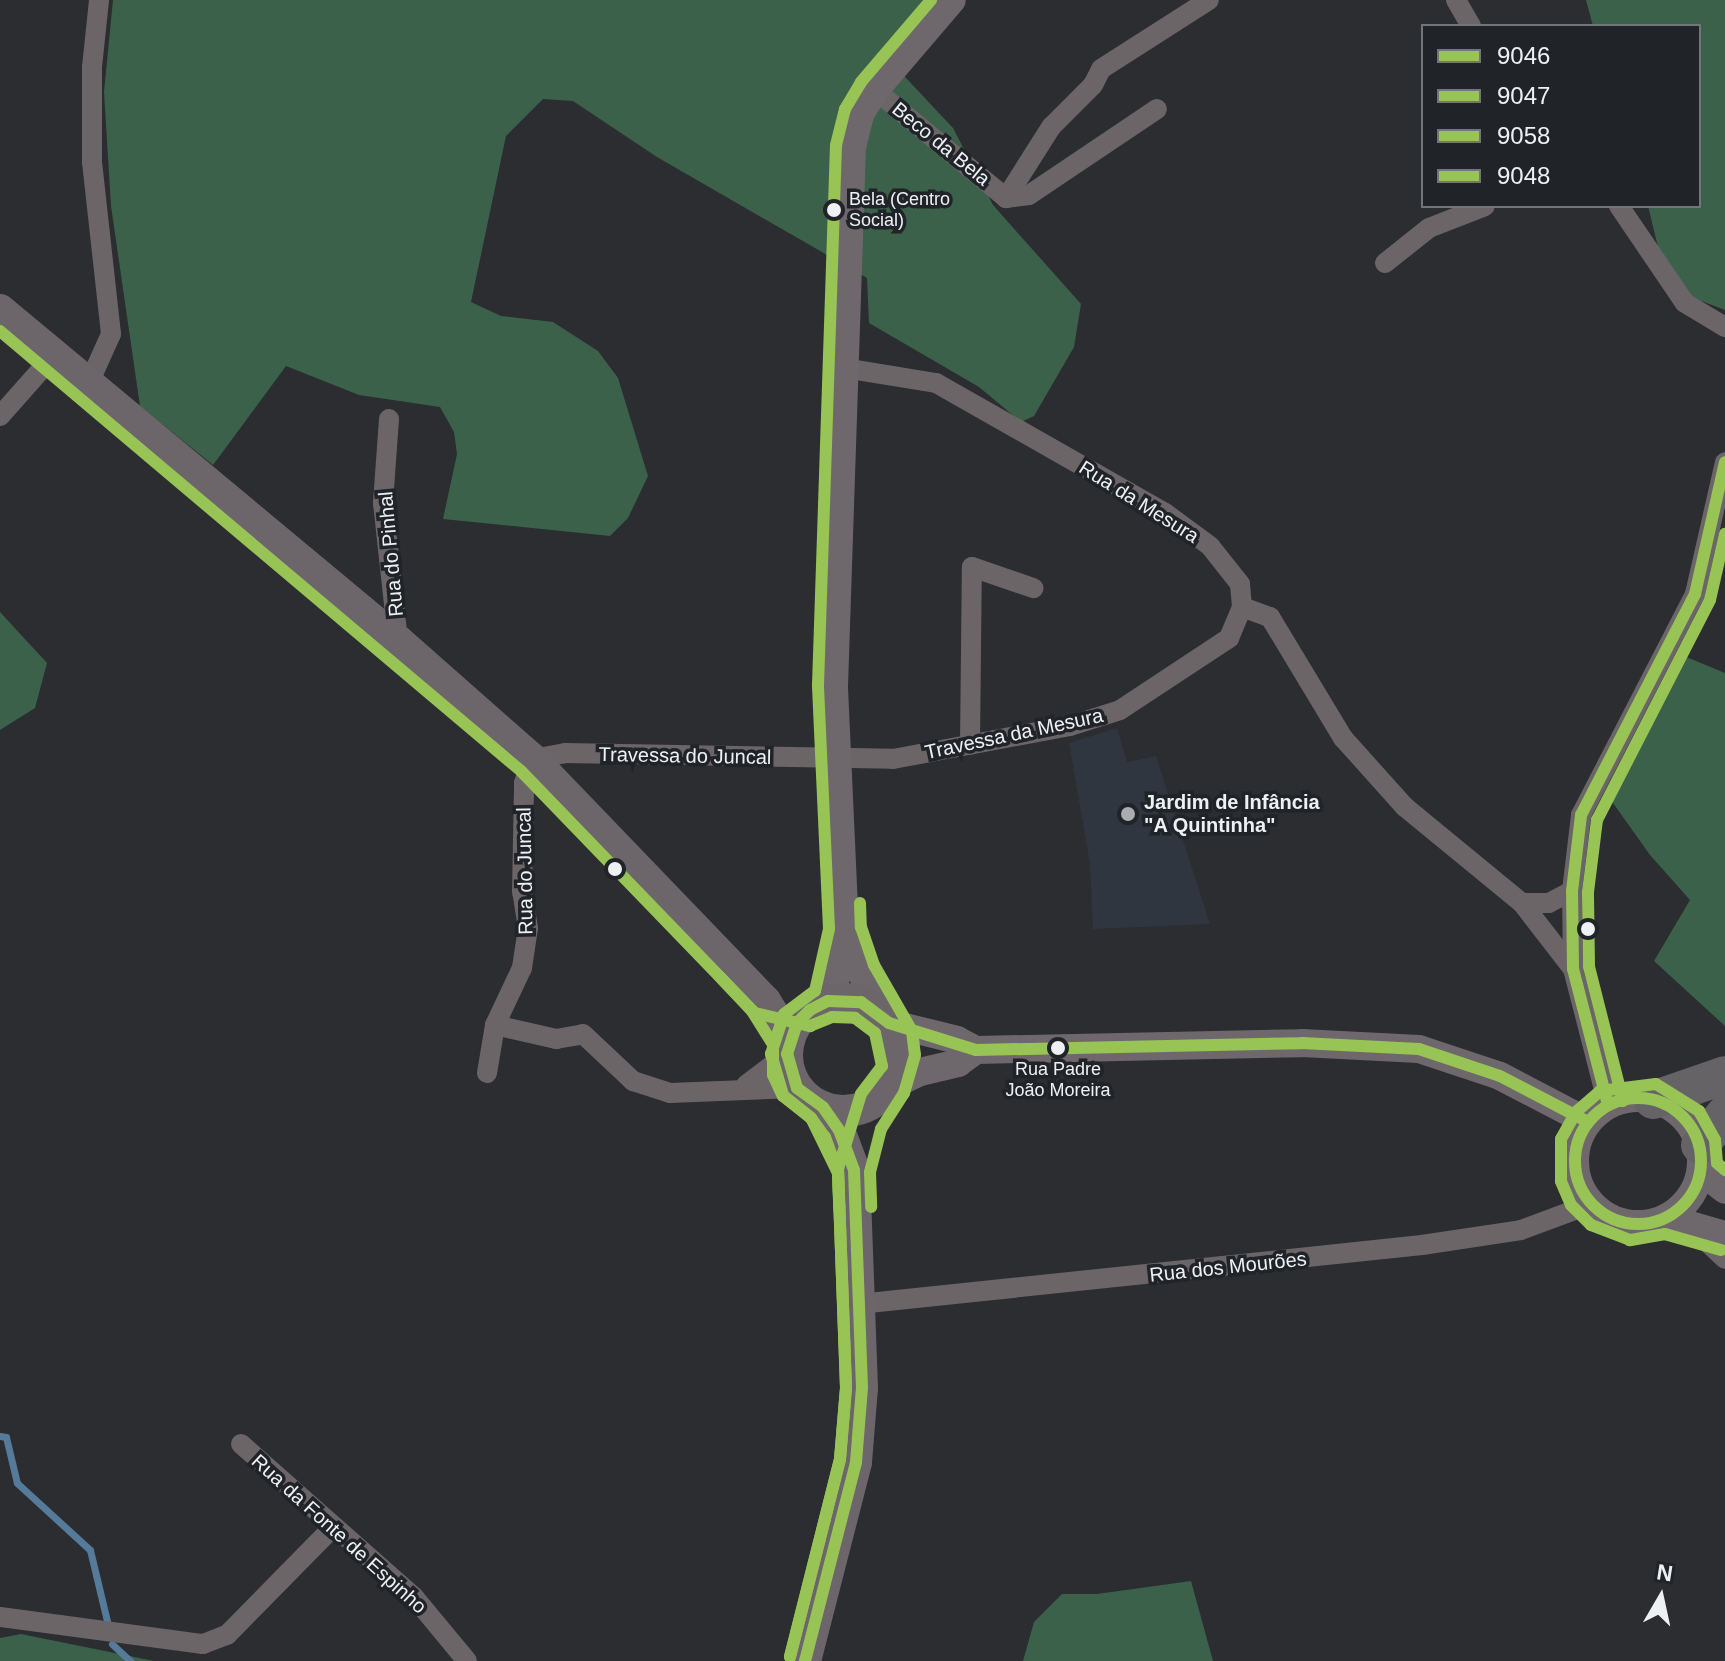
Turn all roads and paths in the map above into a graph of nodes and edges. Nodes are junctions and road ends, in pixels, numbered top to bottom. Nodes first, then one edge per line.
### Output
1 (99, 0) edge
2 (952, 0) edge
3 (1209, 0) edge
4 (1456, 0) edge
5 (1470, 24) edge
6 (875, 90) junction
7 (1157, 109) dead end
8 (1006, 198) junction
9 (1480, 208) edge
10 (1620, 208) edge
11 (1385, 263) dead end
12 (0, 310) edge
13 (1725, 327) edge
14 (55, 354) junction
15 (843, 368) junction
16 (89, 383) junction
17 (0, 416) edge
18 (389, 419) dead end
19 (1725, 462) edge
20 (1033, 588) dead end
21 (1242, 607) junction
22 (398, 641) junction
23 (970, 745) junction
24 (532, 759) junction
25 (839, 760) junction
26 (1572, 891) junction
27 (1522, 903) junction
28 (845, 930) junction
29 (1573, 969) junction
30 (765, 1001) junction
31 (819, 1005) junction
32 (882, 1016) junction
33 (495, 1025) junction
34 (788, 1047) junction
35 (976, 1050) junction
36 (487, 1073) dead end
37 (1725, 1075) edge
38 (739, 1088) junction
39 (797, 1088) junction
40 (883, 1094) junction
41 (1653, 1100) junction
42 (823, 1107) junction
43 (1598, 1114) junction
44 (1725, 1114) edge
45 (1700, 1158) junction
46 (854, 1170) junction
47 (1725, 1190) edge
48 (1591, 1204) junction
49 (1676, 1220) junction
50 (1725, 1235) edge
51 (1725, 1259) edge
52 (859, 1304) junction
53 (241, 1444) dead end
54 (331, 1529) junction
55 (0, 1617) edge
56 (467, 1661) edge
57 (805, 1661) edge

1 - 16 street
2 - 6 street
3 - 8 street, Beco da Bela
4 - 5 street
6 - 8 street, Beco da Bela
6 - 15 street
7 - 8 street
9 - 11 street
10 - 13 street
12 - 14 main road
14 - 16 main road
14 - 17 street
15 - 21 street, Rua da Mesura
15 - 25 street
16 - 22 main road
18 - 22 street, Rua do Pinhal
19 - 26 street
20 - 23 street
21 - 23 street, Travessa da Mesura
21 - 27 street
22 - 24 main road
23 - 25 street, Travessa da Mesura
24 - 25 street, Travessa do Juncal
24 - 30 main road
24 - 33 street, Rua do Juncal
25 - 28 street
26 - 27 street
26 - 29 street
27 - 29 street
28 - 31 street
28 - 32 street
29 - 43 street
30 - 31 main road
30 - 34 main road
31 - 32 main road
31 - 34 main road
32 - 35 street
32 - 40 main road
33 - 36 street, Rua do Juncal
33 - 38 street
34 - 38 street
34 - 39 main road
35 - 40 street
35 - 43 street
37 - 41 highway
38 - 39 street
39 - 42 main road
40 - 42 main road
40 - 46 main road
41 - 43 street
41 - 45 street
42 - 46 main road
43 - 48 street
44 - 45 highway
45 - 47 street
45 - 49 street
46 - 52 main road
48 - 49 street
48 - 52 street, Rua dos Mourões
49 - 50 street
49 - 51 street
52 - 57 main road
53 - 54 street, Rua da Fonte de Espinho
54 - 55 street
54 - 56 street, Rua da Fonte de Espinho

